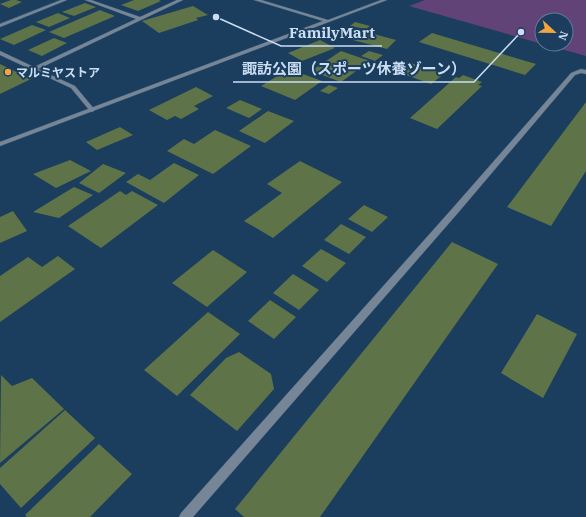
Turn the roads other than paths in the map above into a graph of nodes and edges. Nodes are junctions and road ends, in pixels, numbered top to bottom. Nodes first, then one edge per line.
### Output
1 (65, 0) edge
2 (87, 0) edge
3 (181, 0) edge
4 (256, 0) edge
5 (385, 0) edge
6 (140, 19) junction
7 (327, 21) junction
8 (0, 26) edge
9 (0, 53) edge
10 (34, 69) junction
11 (586, 72) edge
12 (92, 110) junction
13 (0, 144) edge
14 (185, 517) edge

1 - 8 street
2 - 6 street
3 - 6 street
4 - 7 street
5 - 7 street
6 - 10 street
7 - 12 street
9 - 10 street
10 - 12 street
11 - 14 street
12 - 13 street

